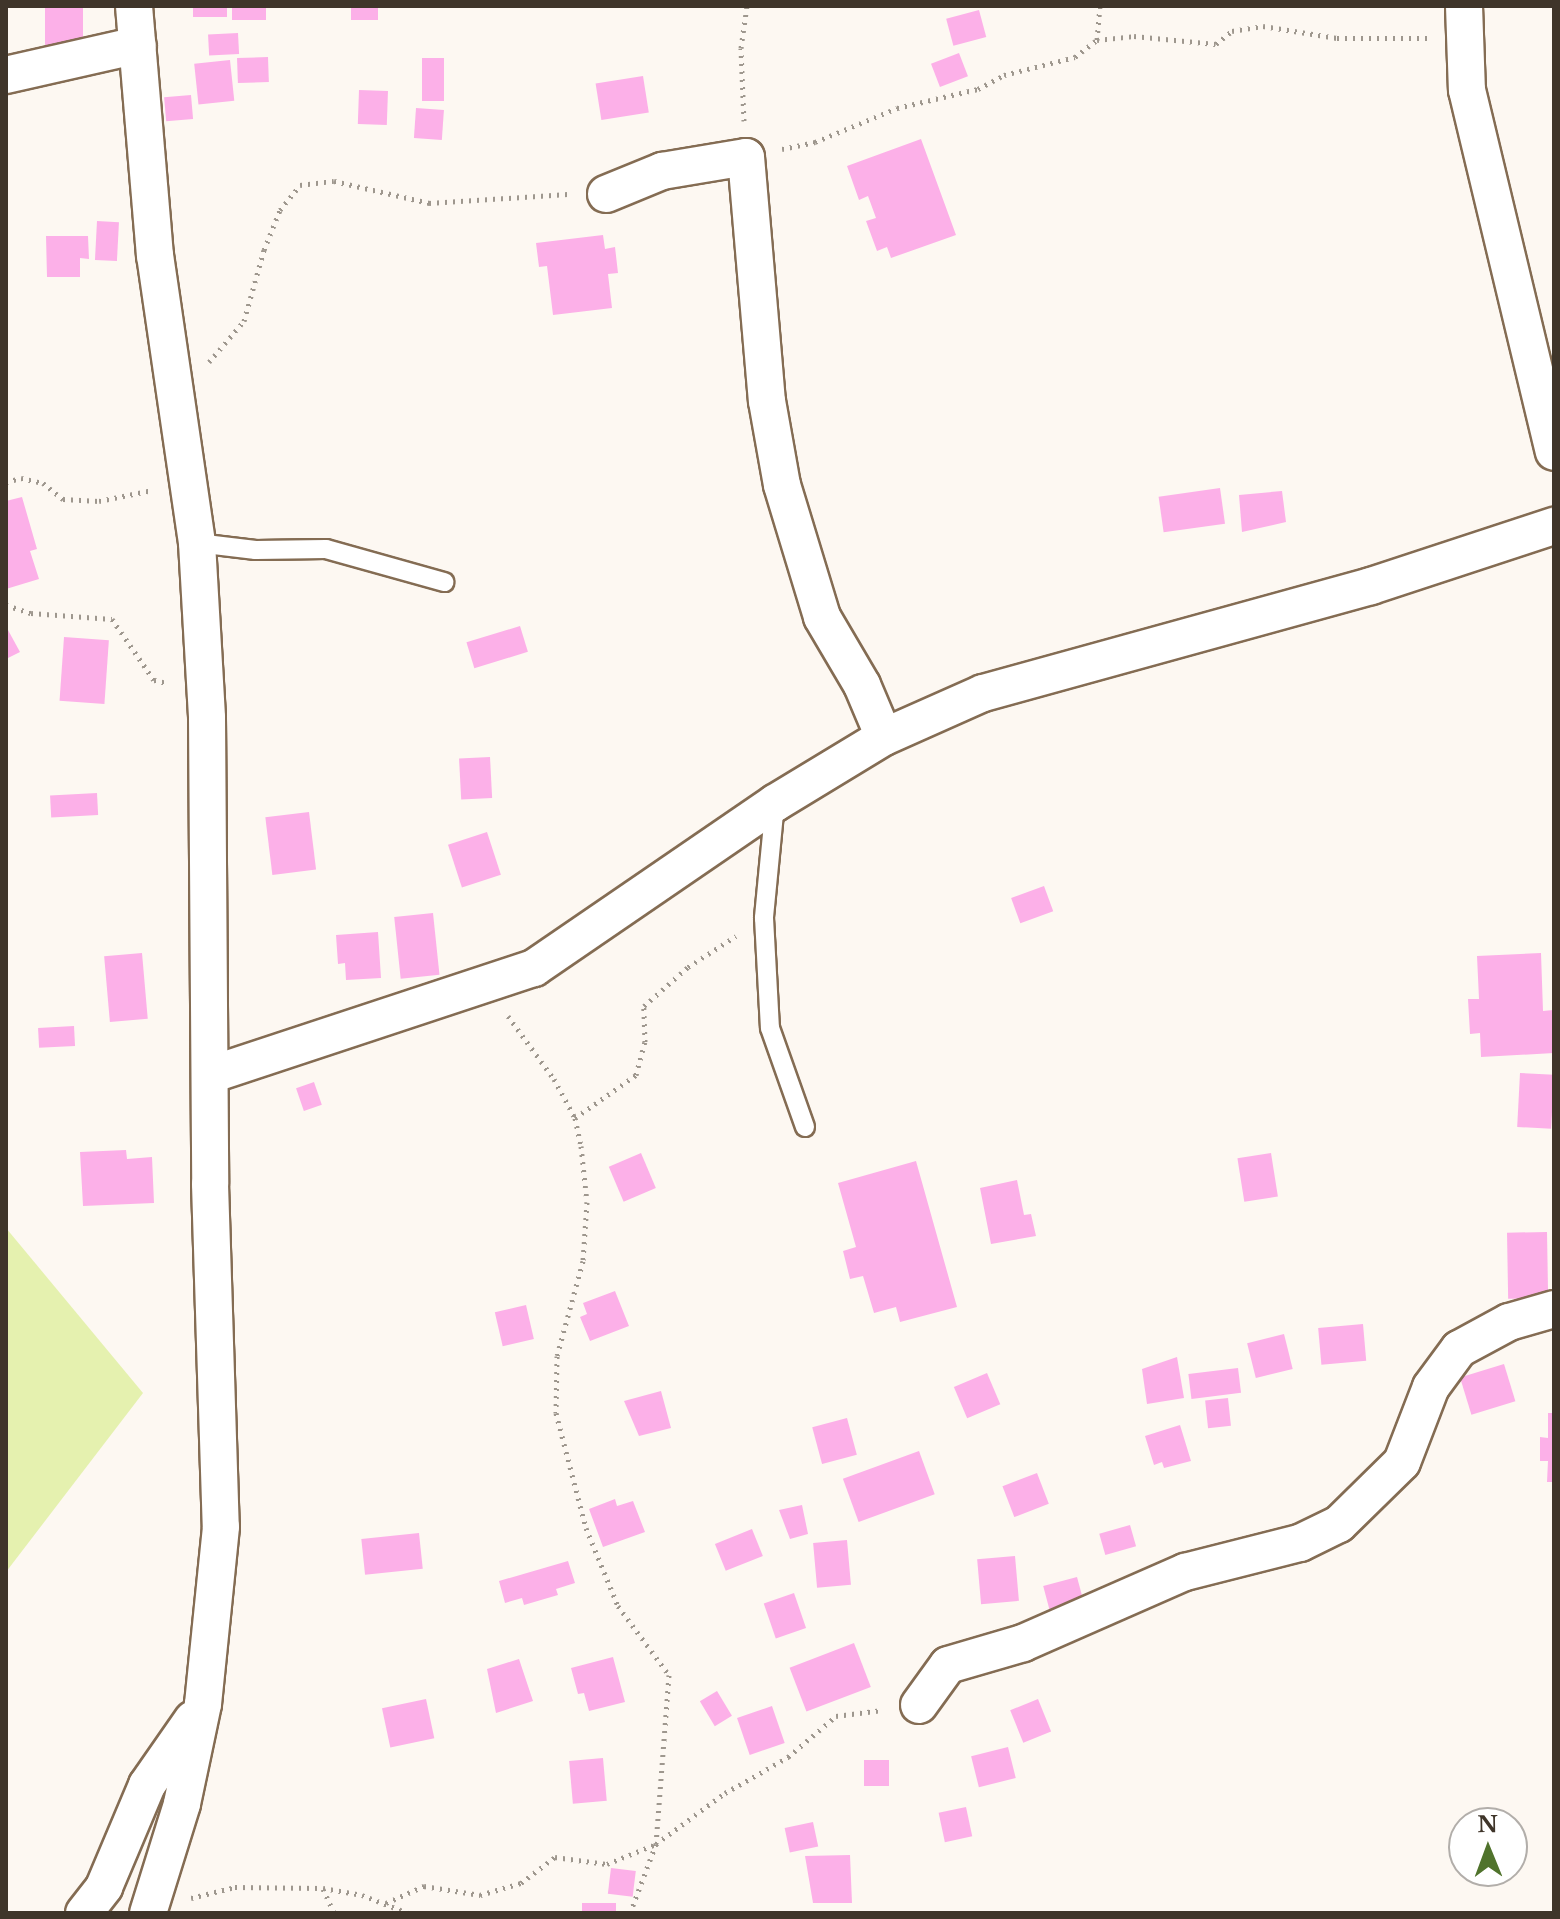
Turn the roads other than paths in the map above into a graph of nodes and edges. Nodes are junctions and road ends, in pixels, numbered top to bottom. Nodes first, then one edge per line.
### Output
1 (134, 6) edge
2 (1464, 21) edge
3 (138, 45) junction
4 (6, 75) edge
5 (606, 194) road end
6 (1554, 452) edge
7 (1554, 526) edge
8 (197, 543) junction
9 (444, 582) dead end
10 (884, 737) junction
11 (775, 803) junction
12 (213, 1074) junction
13 (805, 1127) dead end
14 (1554, 1309) edge
15 (203, 1704) junction
16 (919, 1705) road end
17 (162, 1908) edge
18 (84, 1913) edge

1 - 3 street
2 - 6 street
3 - 4 street
3 - 8 street
5 - 10 street
7 - 10 street
8 - 9 lane
8 - 12 street
10 - 11 street
11 - 12 street
11 - 13 lane
12 - 15 street
14 - 16 street
15 - 17 street
15 - 18 street

